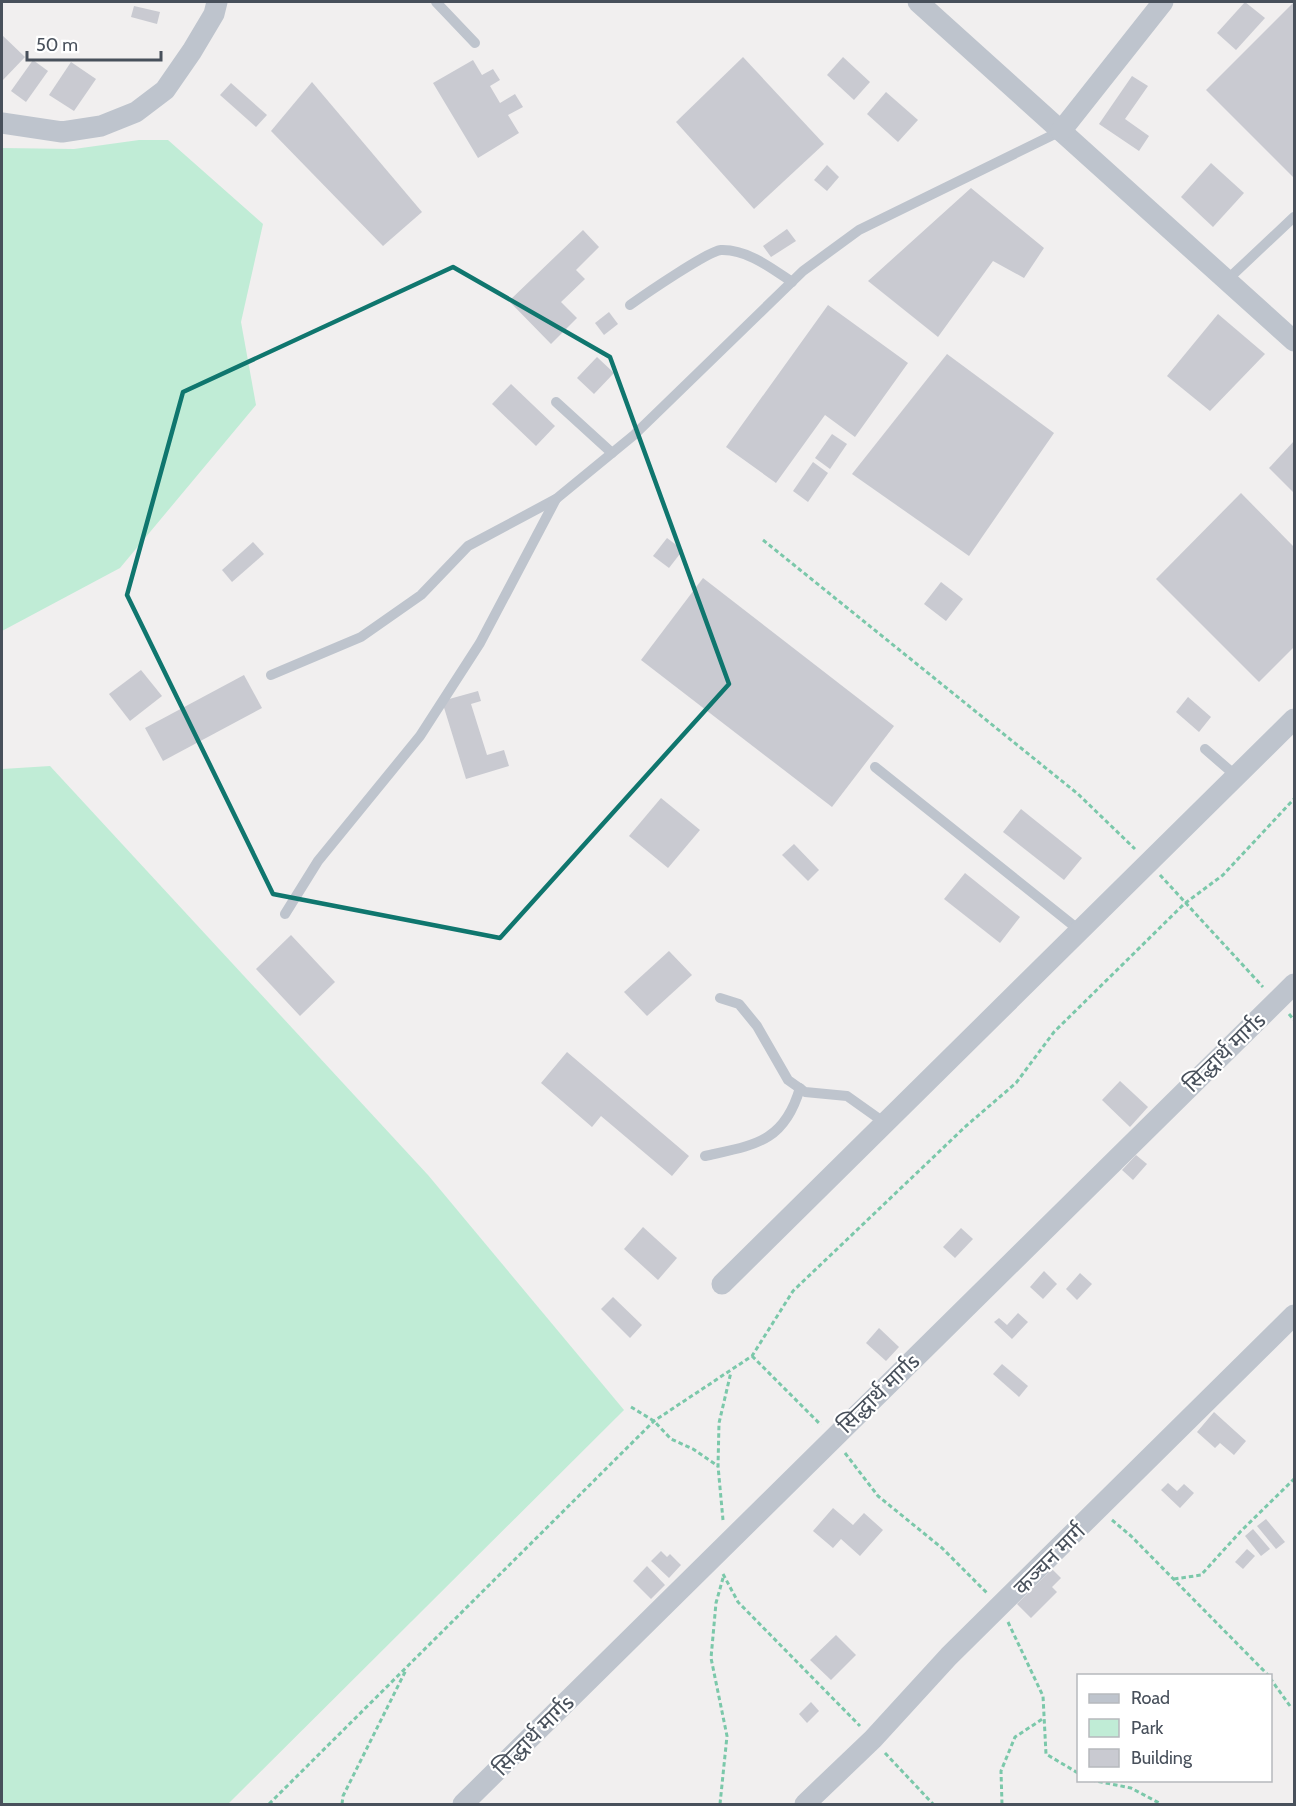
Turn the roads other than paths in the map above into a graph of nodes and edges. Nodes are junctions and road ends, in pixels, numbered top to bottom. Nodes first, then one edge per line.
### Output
1 (217, 2) edge
2 (436, 2) edge
3 (918, 2) edge
4 (1162, 2) edge
5 (475, 43) dead end
6 (2, 123) edge
7 (1061, 131) junction
8 (1294, 217) edge
9 (1227, 280) junction
10 (792, 282) junction
11 (630, 305) dead end
12 (1294, 341) edge
13 (556, 402) dead end
14 (612, 453) junction
15 (556, 499) junction
16 (271, 675) dead end
17 (1294, 719) edge
18 (1205, 749) dead end
19 (874, 767) dead end
20 (1235, 775) junction
21 (285, 914) dead end
22 (1079, 930) junction
23 (1294, 984) edge
24 (720, 998) dead end
25 (801, 1088) junction
26 (885, 1123) junction
27 (705, 1156) dead end
28 (722, 1284) dead end
29 (1294, 1315) edge
30 (463, 1804) edge
31 (805, 1804) edge

1 - 6 street
2 - 5 lane
3 - 7 street
4 - 7 street
7 - 9 street
7 - 10 lane
8 - 9 lane
9 - 12 street
10 - 11 lane
10 - 14 lane
13 - 14 lane
14 - 15 lane
15 - 16 lane
15 - 21 lane
17 - 20 street
18 - 20 lane
19 - 22 lane
20 - 22 street
22 - 26 street
23 - 30 street, सिद्धार्थ मार्गs
24 - 25 lane
25 - 26 lane
25 - 27 lane
26 - 28 street
29 - 31 street, कञ्चन मार्ग

